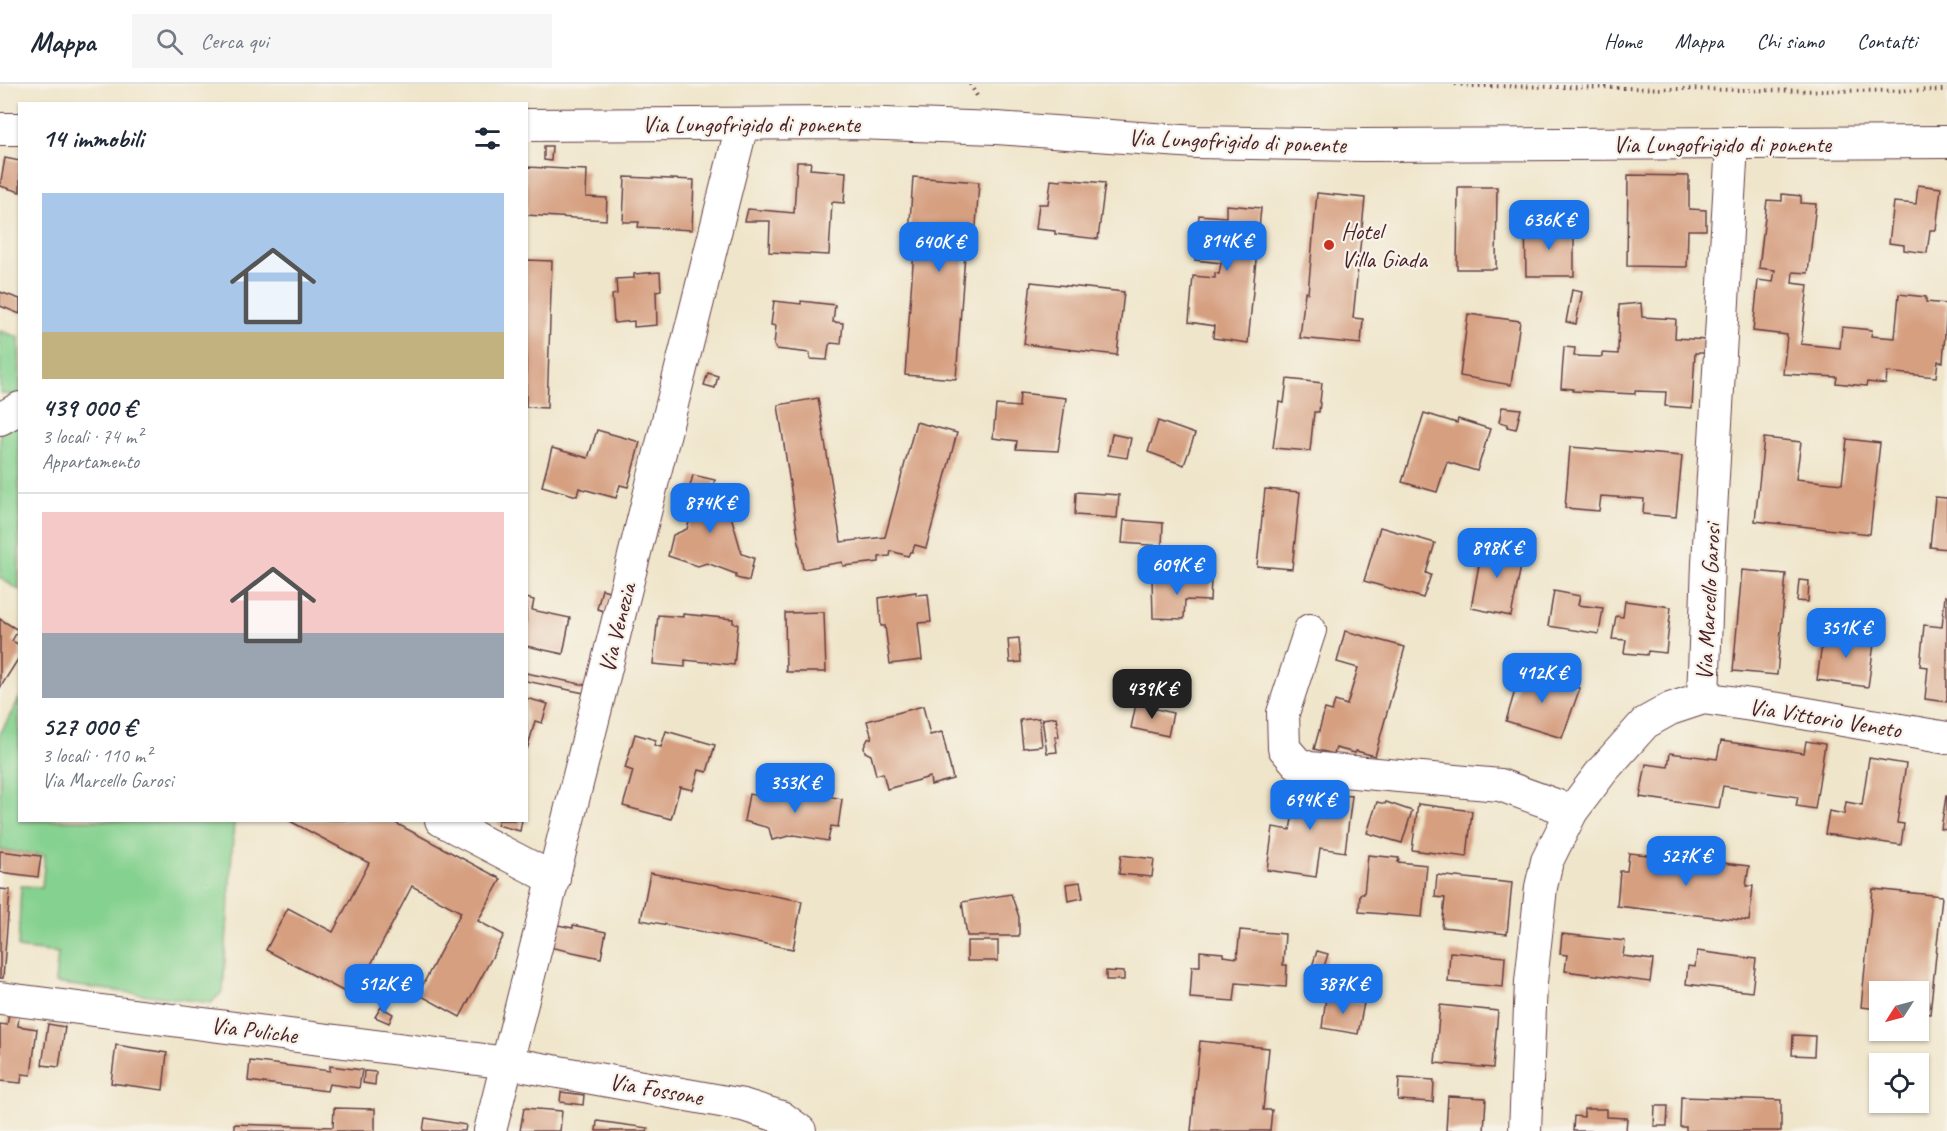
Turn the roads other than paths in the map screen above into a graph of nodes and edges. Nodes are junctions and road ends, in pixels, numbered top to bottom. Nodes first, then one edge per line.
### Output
1 (528, 125) edge
2 (742, 125) junction
3 (0, 129) edge
4 (18, 129) edge
5 (1947, 142) edge
6 (1732, 144) junction
7 (18, 409) edge
8 (0, 419) edge
9 (1310, 630) dead end
10 (1703, 698) junction
11 (1947, 738) edge
12 (1572, 811) junction
13 (445, 822) edge
14 (554, 879) junction
15 (0, 998) edge
16 (508, 1063) junction
17 (490, 1131) edge
18 (800, 1131) edge
19 (1525, 1131) edge

1 - 2 street, Via Lungofrigido di ponente
2 - 6 street, Via Lungofrigido di ponente
2 - 14 street, Via Venezia
3 - 4 street
5 - 6 street, Via Lungofrigido di ponente
6 - 10 street, Via Marcello Garosi
7 - 8 street
9 - 12 street
10 - 11 street, Via Vittorio Veneto
10 - 12 street, Via Marcello Garosi
12 - 19 street, Via Marcello Garosi
13 - 14 street
14 - 16 street, Via Venezia
15 - 16 street, Via Puliche
16 - 17 street, Via Venezia
16 - 18 street, Via Fossone

